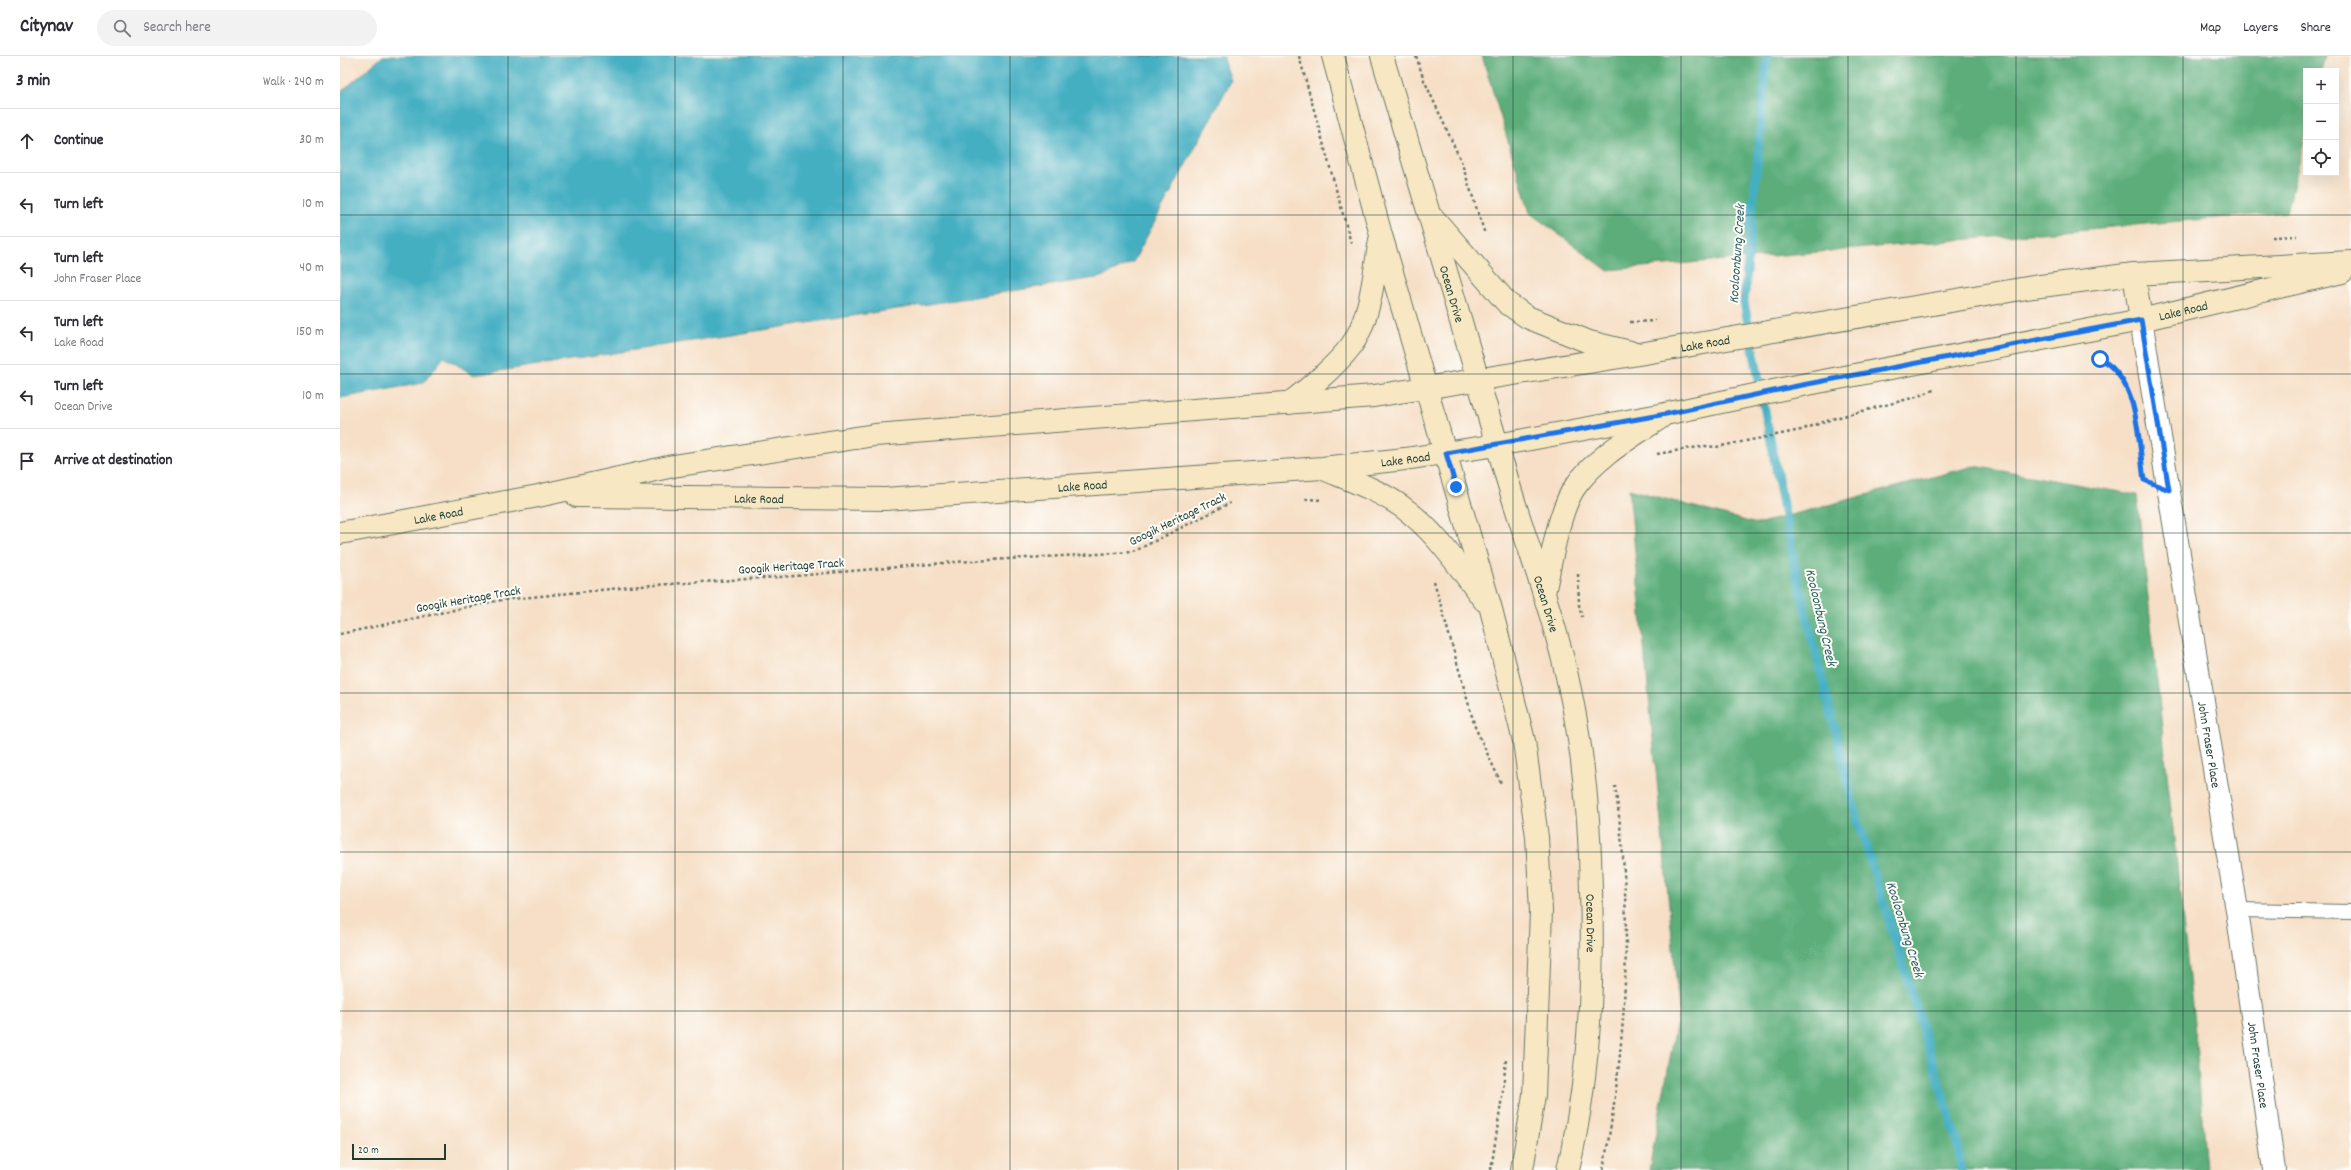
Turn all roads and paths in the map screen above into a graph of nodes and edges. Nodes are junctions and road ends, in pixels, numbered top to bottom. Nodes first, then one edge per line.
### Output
1 (1299, 56) edge
2 (1333, 56) edge
3 (1382, 56) edge
4 (1416, 56) edge
5 (1430, 214) junction
6 (1381, 235) junction
7 (1486, 237) dead end
8 (1353, 250) dead end
9 (2351, 262) edge
10 (2351, 270) edge
11 (2134, 274) junction
12 (2141, 320) junction
13 (1625, 321) dead end
14 (1663, 321) dead end
15 (1639, 354) junction
16 (2087, 357) dead end
17 (1479, 380) junction
18 (2123, 380) dead end
19 (1426, 389) junction
20 (1937, 389) dead end
21 (1290, 403) junction
22 (1666, 414) junction
23 (1497, 445) junction
24 (1446, 453) junction
25 (1655, 454) dead end
26 (1322, 468) junction
27 (538, 496) junction
28 (1303, 498) dead end
29 (1236, 500) dead end
30 (1326, 500) dead end
31 (340, 533) edge
32 (1578, 568) dead end
33 (1433, 580) dead end
34 (1544, 593) junction
35 (1491, 609) junction
36 (1583, 620) dead end
37 (340, 634) edge
38 (1614, 781) dead end
39 (1502, 786) dead end
40 (2237, 910) junction
41 (2351, 912) edge
42 (1506, 1052) dead end
43 (1491, 1170) edge
44 (1522, 1170) edge
45 (1568, 1170) edge
46 (1603, 1170) edge
47 (2274, 1170) edge

1 - 8 path
2 - 6 main road
3 - 5 main road, Ocean Drive
4 - 7 path
5 - 15 main road
5 - 17 main road, Ocean Drive
6 - 19 main road
6 - 21 main road
9 - 11 main road, Lake Road
10 - 12 main road, Lake Road
11 - 12 main road
11 - 15 main road, Lake Road
12 - 22 main road, Lake Road
12 - 40 street, John Fraser Place
13 - 14 path
15 - 17 main road, Lake Road
16 - 18 path
17 - 19 main road, Lake Road
17 - 23 main road, Ocean Drive
19 - 21 main road, Lake Road
19 - 24 main road
20 - 25 path
21 - 27 main road, Lake Road
22 - 23 main road, Lake Road
22 - 34 main road
23 - 24 main road, Lake Road
23 - 34 main road, Ocean Drive
24 - 26 main road, Lake Road
24 - 35 main road
26 - 27 main road, Lake Road
26 - 35 main road
27 - 31 main road, Lake Road
28 - 30 path
29 - 37 path, Googik Heritage Track
32 - 36 path
33 - 39 path
34 - 45 main road, Ocean Drive
35 - 44 main road
38 - 46 path
40 - 41 lane
40 - 47 street, John Fraser Place
42 - 43 path

